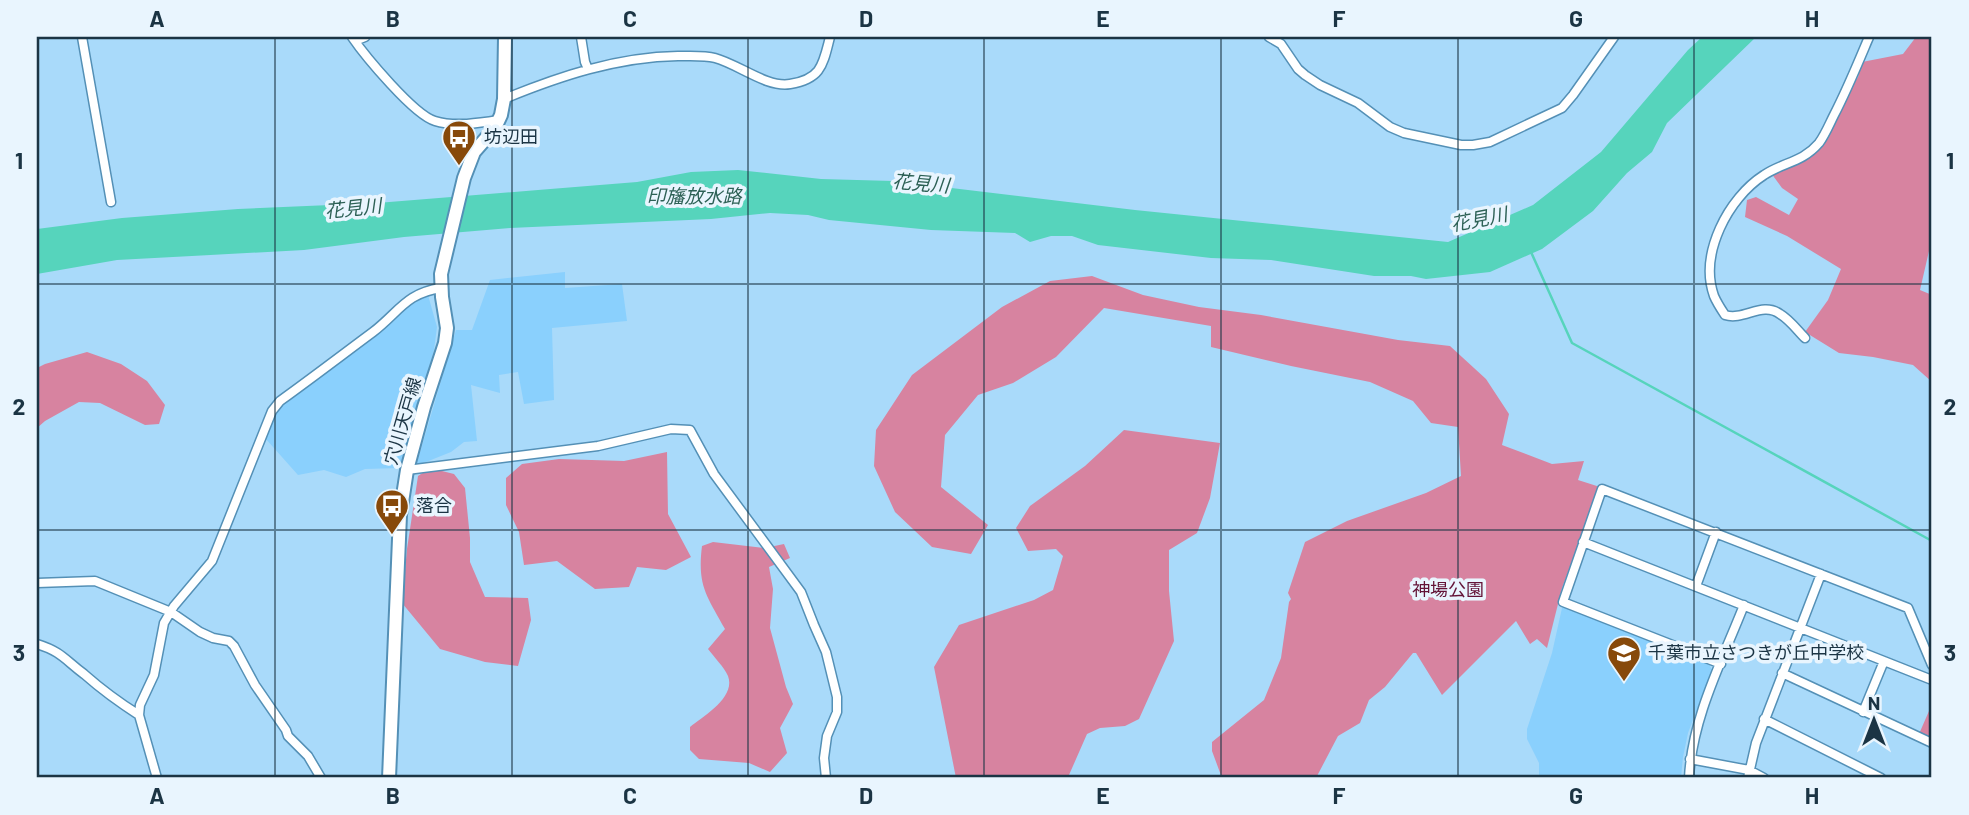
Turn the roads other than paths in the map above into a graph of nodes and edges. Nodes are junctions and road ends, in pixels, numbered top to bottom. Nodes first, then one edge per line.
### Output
1 (82, 37) edge
2 (365, 37) edge
3 (505, 37) edge
4 (580, 37) edge
5 (830, 37) edge
6 (1269, 37) edge
7 (1614, 37) edge
8 (1869, 37) edge
9 (354, 39) edge
10 (588, 69) junction
11 (504, 99) junction
12 (499, 120) junction
13 (111, 202) dead end
14 (440, 288) junction
15 (1805, 338) dead end
16 (407, 470) junction
17 (1716, 532) junction
18 (1583, 542) junction
19 (1821, 574) junction
20 (37, 583) edge
21 (1696, 586) junction
22 (1744, 605) junction
23 (171, 612) junction
24 (1799, 627) junction
25 (37, 644) edge
26 (1884, 661) junction
27 (1721, 664) junction
28 (1932, 665) edge
29 (1782, 673) junction
30 (1932, 680) edge
31 (1863, 712) junction
32 (139, 715) junction
33 (1764, 719) junction
34 (1932, 743) edge
35 (1690, 759) junction
36 (1748, 774) edge
37 (157, 778) edge
38 (321, 778) edge
39 (389, 778) edge
40 (826, 778) edge
41 (1689, 778) edge
42 (1764, 778) edge
43 (1881, 778) edge

1 - 13 street
2 - 9 street
3 - 11 main road
4 - 10 street
5 - 10 street
6 - 7 street
8 - 15 street
9 - 12 street
10 - 11 street
11 - 12 main road
12 - 14 main road, 穴川天戸線
14 - 16 main road, 穴川天戸線
14 - 23 street
16 - 39 main road, 穴川天戸線
16 - 40 street
17 - 18 street
17 - 19 street
17 - 21 street
18 - 21 street
18 - 27 street
19 - 24 street
19 - 28 street
20 - 23 street
21 - 22 street
22 - 24 street
22 - 27 street
23 - 32 street
23 - 38 street
24 - 26 street
24 - 29 street
25 - 32 street
26 - 30 street
26 - 31 street
27 - 35 street
29 - 31 street
29 - 33 street
31 - 34 street
32 - 37 street
33 - 36 street
33 - 43 street
35 - 36 street
35 - 41 street
36 - 42 street

